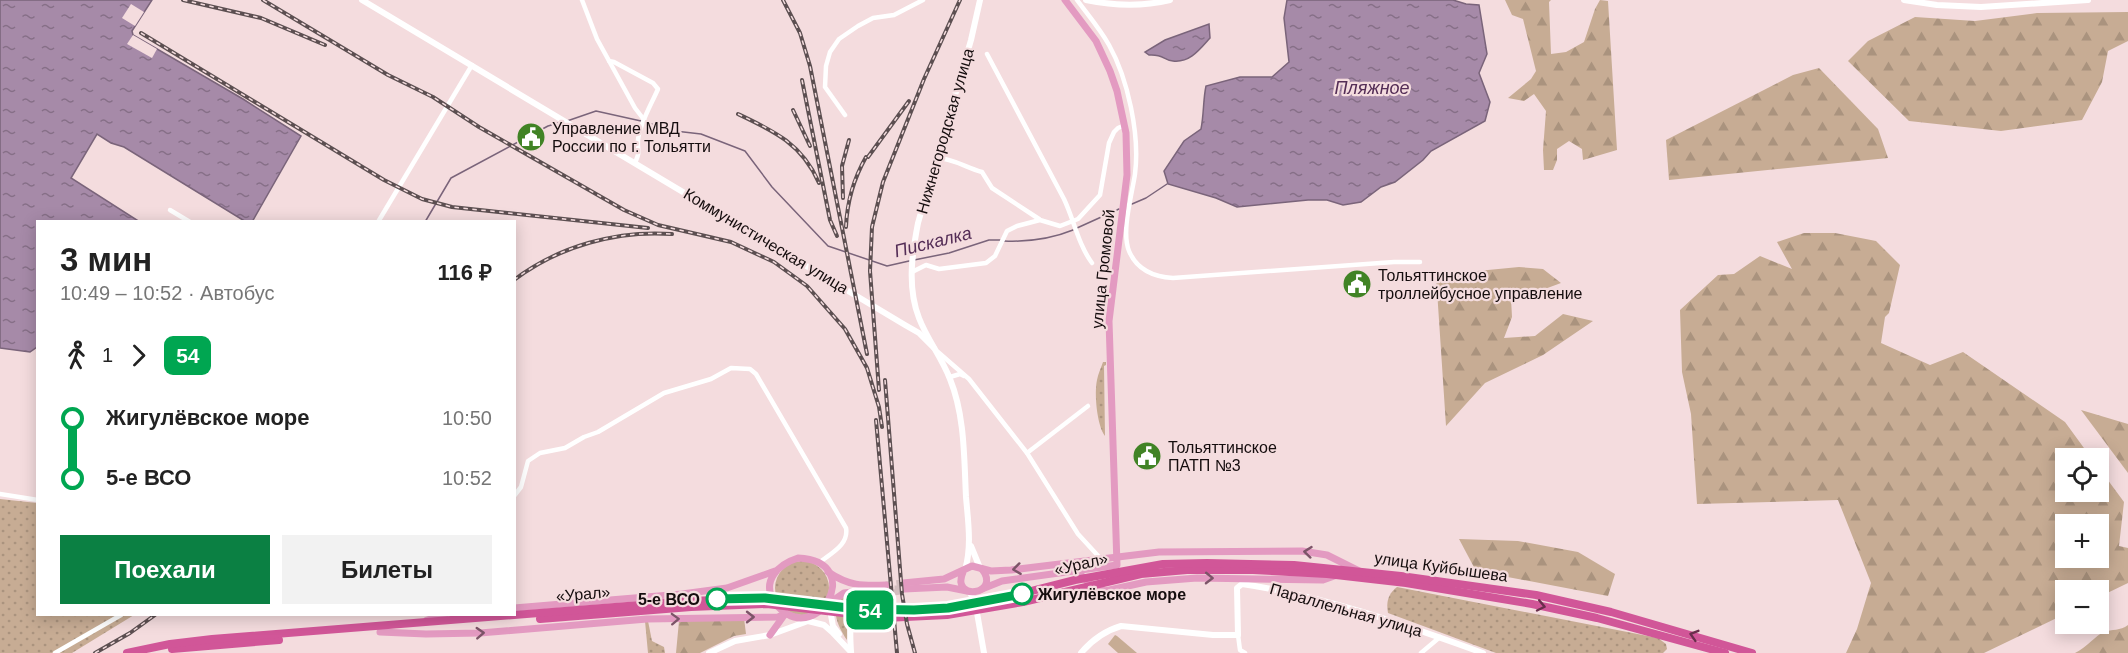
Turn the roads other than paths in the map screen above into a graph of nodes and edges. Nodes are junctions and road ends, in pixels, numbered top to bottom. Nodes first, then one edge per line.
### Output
1 (362, 0) edge
2 (582, 0) edge
3 (923, 0) edge
4 (980, 0) edge
5 (1065, 0) edge
6 (1077, 0) edge
7 (1086, 0) edge
8 (1170, 0) edge
9 (1904, 0) edge
10 (2088, 0) edge
11 (987, 54) dead end
12 (609, 61) junction
13 (472, 64) junction
14 (845, 115) dead end
15 (645, 121) junction
16 (1125, 125) junction
17 (937, 158) junction
18 (635, 163) junction
19 (171, 210) dead end
20 (187, 220) edge
21 (379, 220) edge
22 (1040, 220) junction
23 (1074, 220) junction
24 (1420, 262) dead end
25 (1092, 263) dead end
26 (912, 272) junction
27 (934, 348) junction
28 (950, 378) junction
29 (969, 379) junction
30 (1088, 406) dead end
31 (1027, 453) junction
32 (0, 494) edge
33 (516, 494) edge
34 (36, 500) edge
35 (969, 540) junction
36 (1116, 556) junction
37 (1101, 559) junction
38 (819, 563) junction
39 (981, 568) junction
40 (775, 571) junction
41 (964, 571) junction
42 (1327, 571) junction
43 (828, 572) junction
44 (1074, 572) junction
45 (1363, 572) junction
46 (1337, 575) junction
47 (885, 589) junction
48 (981, 590) junction
49 (968, 591) junction
50 (830, 604) junction
51 (516, 608) edge
52 (785, 614) junction
53 (119, 616) edge
54 (441, 616) edge
55 (769, 617) junction
56 (808, 621) junction
57 (460, 622) junction
58 (413, 623) junction
59 (979, 626) junction
60 (380, 632) junction
61 (770, 635) junction
62 (1238, 636) junction
63 (1440, 637) junction
64 (851, 652) edge
65 (55, 653) edge
66 (127, 653) edge
67 (151, 653) edge
68 (709, 653) edge
69 (984, 653) edge
70 (1081, 653) edge
71 (1245, 653) edge
72 (1421, 653) edge
73 (1483, 653) edge
74 (1725, 653) edge
75 (1751, 653) edge

1 - 13 main road, Коммунистическая улица
2 - 12 street
3 - 14 street
4 - 17 main road, Нижнегородская улица
5 - 16 main road, улица Громовой
6 - 24 street
7 - 8 main road
9 - 10 main road
11 - 23 street
12 - 15 street
12 - 15 street
13 - 18 main road, Коммунистическая улица
13 - 21 street
15 - 18 street
16 - 23 street
16 - 36 main road, улица Громовой
17 - 22 street
17 - 26 main road, Нижнегородская улица
18 - 27 main road, Коммунистическая улица
19 - 20 street
22 - 23 street
22 - 26 street
23 - 25 street
26 - 27 main road, Нижнегородская улица
27 - 28 main road, Нижнегородская улица
27 - 29 street, Коммунистическая улица
28 - 29 street
28 - 35 main road, Нижнегородская улица
29 - 31 street, Коммунистическая улица
30 - 31 street
31 - 37 street, Коммунистическая улица
32 - 34 street
33 - 38 street
35 - 39 main road, Нижнегородская улица
35 - 41 main road, Нижнегородская улица
36 - 37 main road, улица Куйбышева
36 - 44 main road, улица Громовой
45 -> 36 main road, улица Куйбышева
37 -> 39 main road, улица Куйбышева
38 - 40 main road
38 - 43 main road
39 - 41 main road
39 - 48 main road
40 - 51 main road
40 - 52 main road
41 - 49 main road
41 - 49 main road
42 - 45 highway, «Урал»
42 - 46 highway
42 - 57 highway, «Урал»
43 - 47 main road
43 - 50 main road
44 -> 46 main road, улица Куйбышева
44 - 48 main road
75 -> 45 highway, улица Куйбышева
46 -> 74 highway, улица Куйбышева
47 - 50 main road
47 - 64 main road
48 - 49 main road
48 - 59 main road
49 - 59 main road
50 - 56 main road
50 - 64 main road
52 - 55 main road
52 - 56 main road
52 - 61 main road
53 - 65 street
54 - 58 main road
60 -> 55 main road
55 - 61 main road
56 - 61 main road
56 - 64 main road
57 - 58 highway, «Урал»
57 - 60 highway, «Урал»
58 - 66 highway, «Урал»
59 - 69 main road
60 - 67 highway, «Урал»
61 - 68 main road
62 - 63 main road, Параллельная улица
62 - 70 main road
62 - 71 street
63 - 72 street
63 - 73 main road, Параллельная улица

